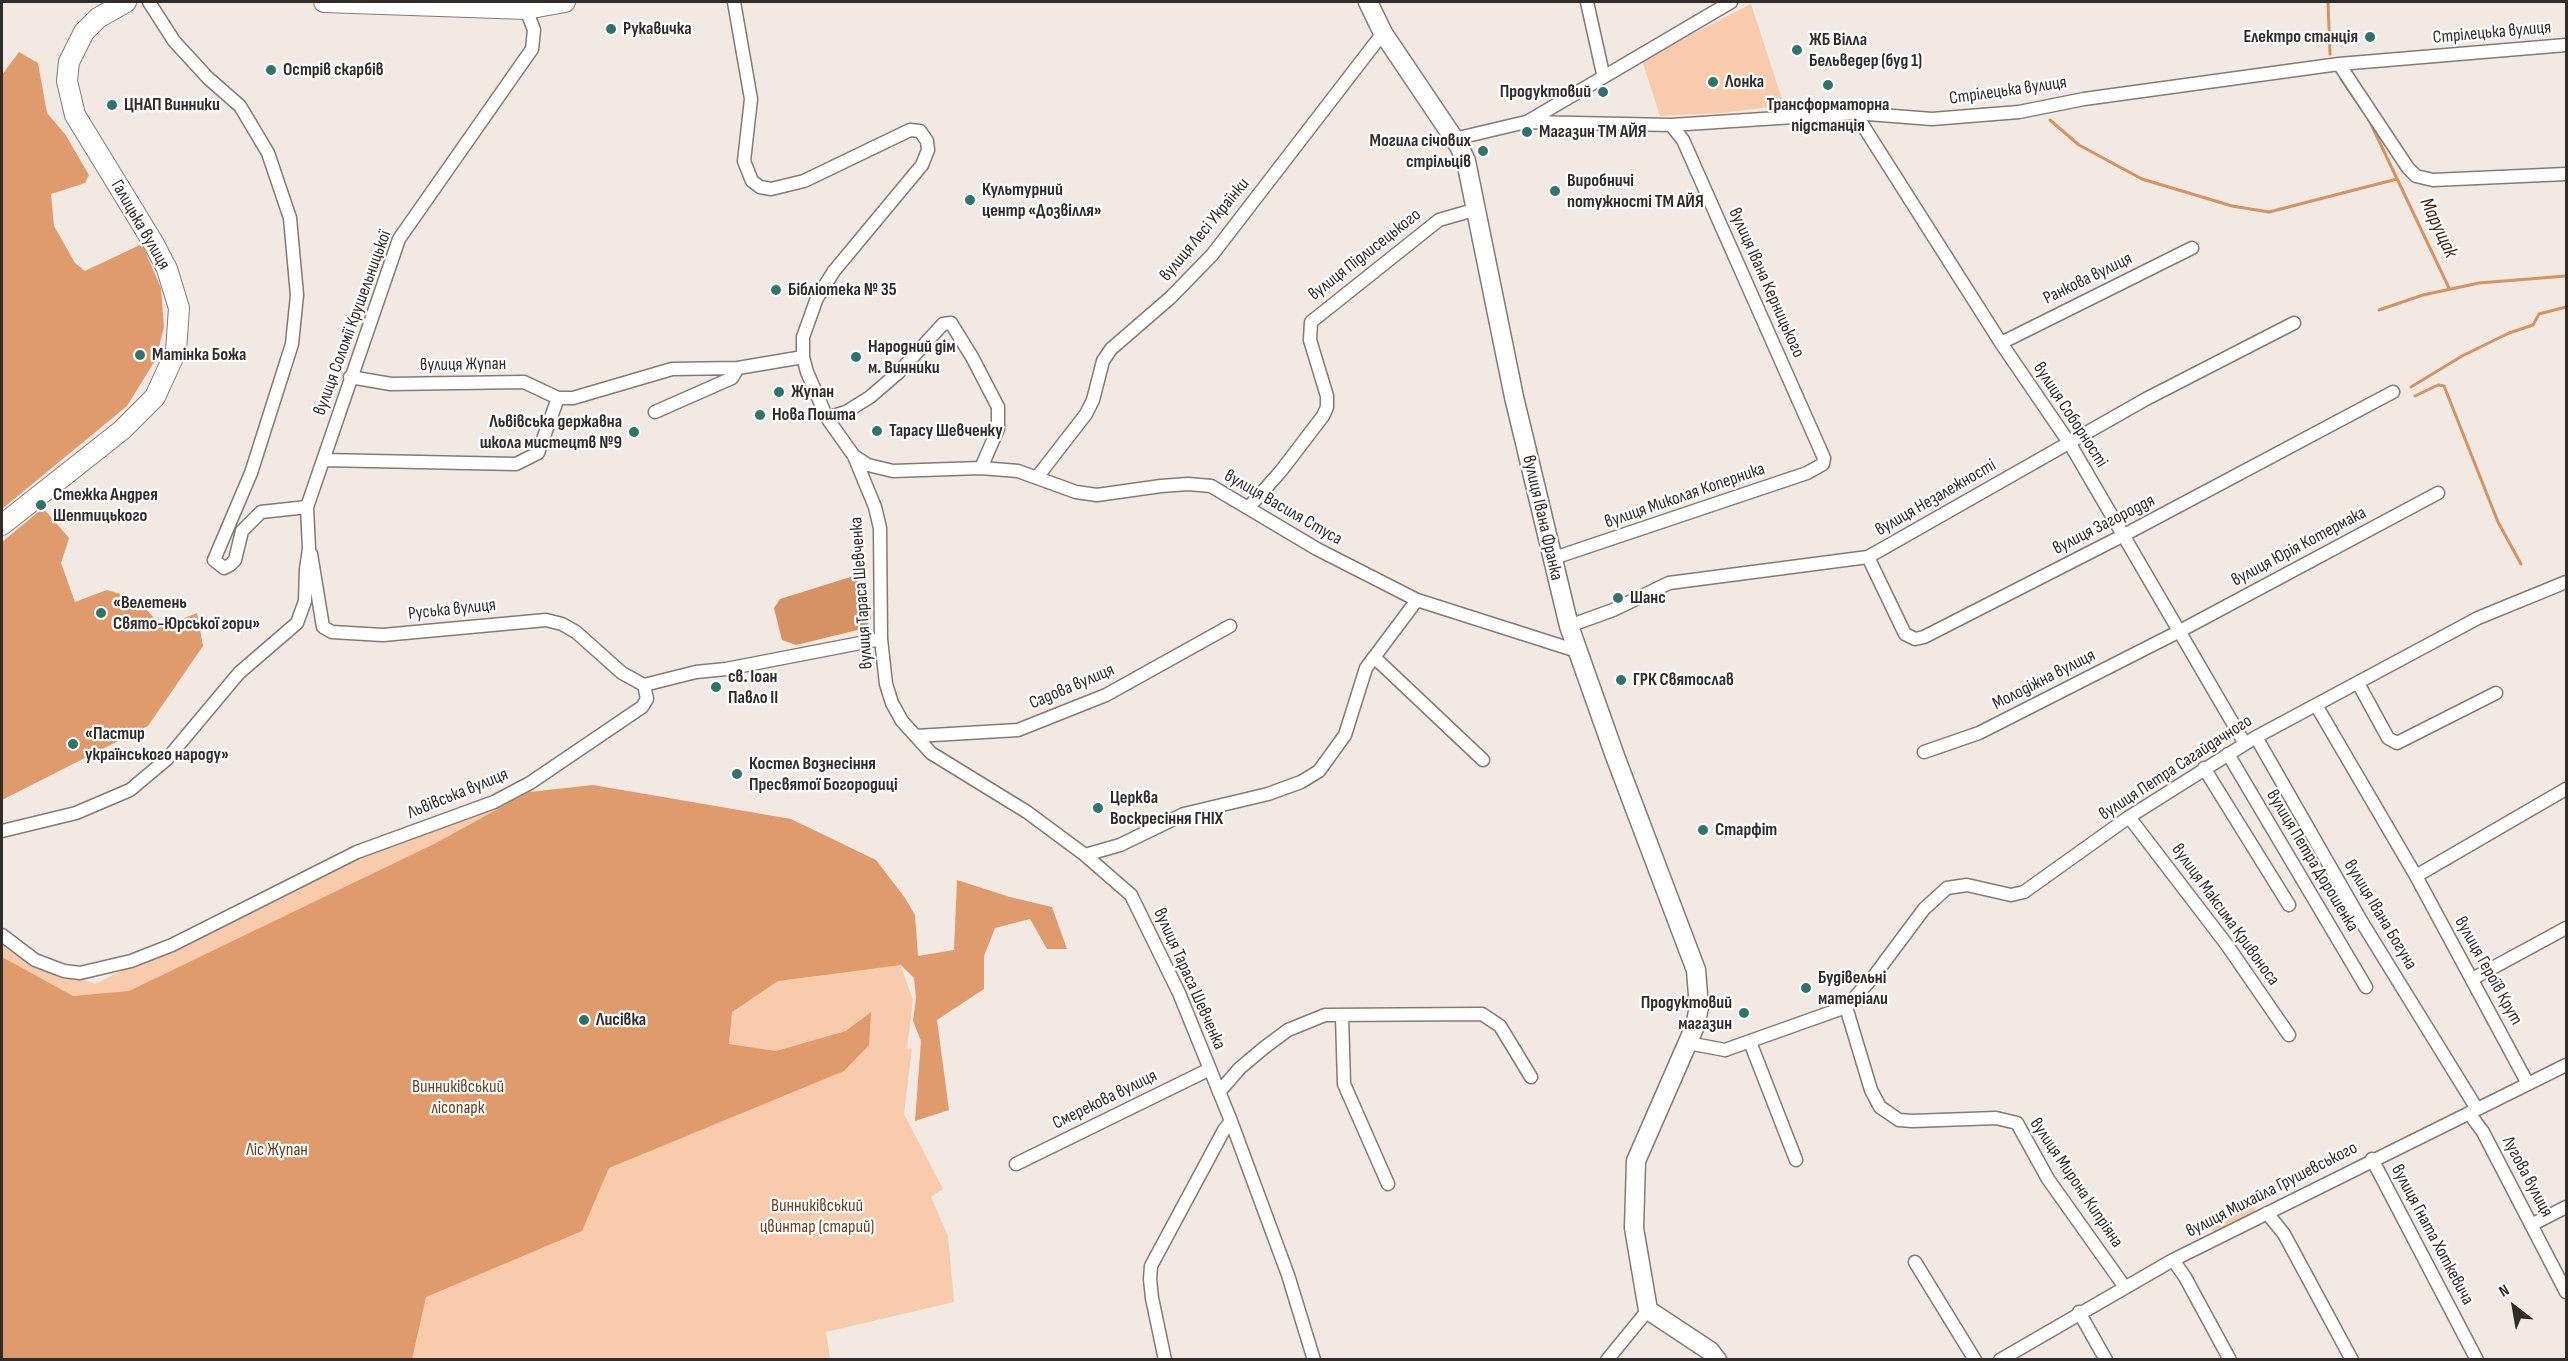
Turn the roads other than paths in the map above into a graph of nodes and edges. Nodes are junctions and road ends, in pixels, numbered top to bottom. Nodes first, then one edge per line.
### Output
1 (126, 2) edge
2 (149, 2) edge
3 (324, 2) edge
4 (565, 2) edge
5 (734, 2) edge
6 (1368, 2) edge
7 (1587, 2) edge
8 (1731, 2) edge
9 (486, 5) edge
10 (526, 9) junction
11 (1383, 33) junction
12 (2566, 45) edge
13 (2339, 64) junction
14 (1603, 74) junction
15 (1855, 113) junction
16 (1526, 122) junction
17 (1671, 125) junction
18 (1454, 139) junction
19 (2566, 174) edge
20 (1477, 209) junction
21 (2192, 248) dead end
22 (2294, 323) dead end
23 (2001, 343) junction
24 (803, 357) junction
25 (738, 368) junction
26 (351, 377) junction
27 (2393, 392) dead end
28 (558, 398) junction
29 (655, 412) dead end
30 (827, 418) junction
31 (2070, 444) junction
32 (854, 456) junction
33 (1824, 458) joint
34 (323, 460) junction
35 (981, 468) junction
36 (1038, 477) junction
37 (2438, 493) dead end
38 (308, 507) junction
39 (1249, 507) junction
40 (2, 525) edge
41 (2124, 536) junction
42 (309, 549) junction
43 (1869, 558) junction
44 (1551, 559) junction
45 (2566, 582) edge
46 (1418, 600) junction
47 (1230, 626) dead end
48 (1569, 626) junction
49 (2178, 632) junction
50 (881, 639) junction
51 (1577, 651) junction
52 (1374, 657) junction
53 (2358, 683) junction
54 (644, 685) junction
55 (2496, 693) dead end
56 (2316, 705) junction
57 (916, 736) junction
58 (2256, 737) junction
59 (2245, 744) junction
60 (1924, 752) dead end
61 (2228, 754) junction
62 (1483, 760) dead end
63 (2204, 768) junction
64 (2566, 789) edge
65 (2129, 817) junction
66 (2, 831) edge
67 (1085, 855) junction
68 (2416, 876) junction
69 (2289, 905) dead end
70 (2566, 928) edge
71 (2, 935) edge
72 (2472, 979) junction
73 (2366, 987) dead end
74 (1846, 1007) junction
75 (1342, 1016) junction
76 (2289, 1035) dead end
77 (1750, 1042) junction
78 (1688, 1043) junction
79 (2566, 1065) edge
80 (1210, 1069) junction
81 (1531, 1077) dead end
82 (2528, 1084) junction
83 (1219, 1092) junction
84 (2473, 1111) junction
85 (1231, 1121) junction
86 (2372, 1159) junction
87 (1797, 1160) dead end
88 (1016, 1164) dead end
89 (1388, 1184) dead end
90 (2566, 1207) edge
91 (2267, 1213) junction
92 (2531, 1225) junction
93 (2173, 1260) junction
94 (1915, 1262) dead end
95 (2124, 1286) junction
96 (2566, 1292) edge
97 (1648, 1310) junction
98 (2079, 1312) junction
99 (1165, 1359) edge
100 (1314, 1359) edge
101 (1607, 1359) edge
102 (1717, 1359) edge
103 (1975, 1359) edge
104 (2000, 1359) edge
105 (2106, 1359) edge
106 (2229, 1359) edge
107 (2352, 1359) edge
108 (2477, 1359) edge

1 - 40 main road, Галицька вулиця
2 - 38 street
3 - 9 main road
4 - 10 main road
5 - 24 street, вулиця Тараса Шевченка
6 - 11 street, вулиця Івана Франка
7 - 14 street
8 - 14 street
9 - 10 main road
10 - 26 street, вулиця Соломії Крушельницької
11 - 18 street, вулиця Івана Франка
11 - 36 street, вулиця Лесі Українки
12 - 13 street, Стрілецька вулиця
13 - 15 street, Стрілецька вулиця
13 - 19 street
14 - 16 street
15 - 17 street, Стрілецька вулиця
15 - 23 street, вулиця Соборності
16 - 17 street, Стрілецька вулиця
16 - 18 street, Стрілецька вулиця
17 - 33 street, вулиця Івана Керницького
18 - 20 street, вулиця Івана Франка
20 - 39 street, вулиця Підлисецького
20 - 44 street, вулиця Івана Франка
21 - 23 street, Ранкова вулиця
22 - 31 street, вулиця Незалежності
23 - 31 street, вулиця Соборності
24 - 25 street, вулиця Жупан
24 - 30 street, вулиця Тараса Шевченка
25 - 28 street, вулиця Жупан
25 - 29 street
26 - 28 street, вулиця Жупан
26 - 34 street, вулиця Соломії Крушельницької
27 - 41 street, вулиця Загороддя
28 - 34 street
30 - 32 street, вулиця Тараса Шевченка
30 - 35 street
31 - 41 street, вулиця Соборності
31 - 43 street, вулиця Незалежності
32 - 35 street, вулиця Василя Стуса
32 - 50 street, вулиця Тараса Шевченка
33 - 44 street, вулиця Миколая Коперника
34 - 38 street, вулиця Соломії Крушельницької
35 - 36 street, вулиця Василя Стуса
36 - 39 street, вулиця Василя Стуса
37 - 49 street, вулиця Юрія Котермака
38 - 42 street, вулиця Соломії Крушельницької
39 - 46 street, вулиця Василя Стуса
41 - 43 street, вулиця Загороддя
41 - 49 street, вулиця Соборності
42 - 54 street, Руська вулиця
42 - 66 street, вулиця Соломії Крушельницької
43 - 48 street, вулиця Незалежності
44 - 48 street, вулиця Івана Франка
45 - 53 street, вулиця Петра Сагайдачного
46 - 51 street, вулиця Василя Стуса
46 - 52 street
47 - 57 street, Садова вулиця
48 - 51 street, вулиця Івана Франка
49 - 59 street, вулиця Соборності
49 - 60 street, Молодіжна вулиця
50 - 54 street
50 - 57 street, вулиця Тараса Шевченка
51 - 78 street, вулиця Івана Франка
52 - 62 street
52 - 67 street
53 - 55 street
53 - 56 street, вулиця Петра Сагайдачного
54 - 71 street, Львівська вулиця
56 - 58 street, вулиця Петра Сагайдачного
56 - 68 street, вулиця Героїв Крут
57 - 67 street, вулиця Тараса Шевченка
58 - 59 street, вулиця Петра Сагайдачного
58 - 84 street, вулиця Івана Богуна
59 - 61 street, вулиця Петра Сагайдачного
61 - 63 street, вулиця Петра Сагайдачного
61 - 73 street, вулиця Петра Дорошенка
63 - 65 street, вулиця Петра Сагайдачного
63 - 69 street
64 - 68 street
65 - 74 street, вулиця Петра Сагайдачного
65 - 76 street, вулиця Максима Кривоноса
67 - 80 street, вулиця Тараса Шевченка
68 - 72 street, вулиця Героїв Крут
70 - 72 street
72 - 82 street, вулиця Героїв Крут
74 - 77 street
74 - 95 street, вулиця Мирона Кипріяна
75 - 81 street, вулиця Тараса Шевченка
75 - 83 street, вулиця Тараса Шевченка
75 - 89 street
77 - 78 street
77 - 87 street
78 - 97 street, вулиця Івана Франка
79 - 82 street, вулиця Михайла Грушевського
80 - 83 street, вулиця Тараса Шевченка
80 - 88 street, Смерекова вулиця
82 - 84 street, вулиця Михайла Грушевського
83 - 85 street, вулиця Тараса Шевченка
84 - 86 street, вулиця Михайла Грушевського
84 - 92 street, Лугова вулиця
85 - 99 street
85 - 100 street, вулиця Тараса Шевченка
86 - 91 street, вулиця Михайла Грушевського
86 - 108 street, вулиця Гната Хоткевича
90 - 92 street
91 - 93 street, вулиця Михайла Грушевського
91 - 107 street
92 - 96 street, Лугова вулиця
93 - 95 street, вулиця Михайла Грушевського
93 - 106 street
94 - 103 street
95 - 98 street, вулиця Михайла Грушевського
97 - 101 street
97 - 102 street
98 - 104 street, вулиця Михайла Грушевського
98 - 105 street

